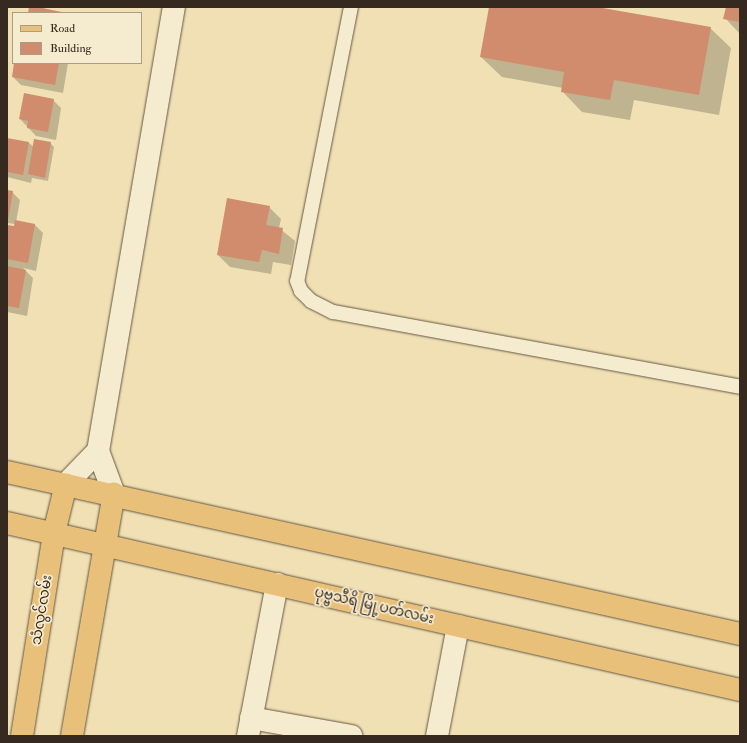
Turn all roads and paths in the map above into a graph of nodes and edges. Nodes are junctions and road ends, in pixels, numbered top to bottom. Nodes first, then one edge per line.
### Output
1 (174, 7) edge
2 (351, 7) edge
3 (740, 387) edge
4 (98, 451) junction
5 (7, 472) edge
6 (66, 484) junction
7 (114, 494) junction
8 (7, 523) edge
9 (54, 533) junction
10 (103, 545) junction
11 (276, 584) junction
12 (458, 626) junction
13 (740, 634) edge
14 (740, 690) edge
15 (250, 727) edge
16 (22, 736) edge
17 (72, 736) edge
18 (351, 736) edge
19 (437, 736) edge

1 - 4 street
2 - 3 lane
4 - 6 street
4 - 7 street
5 - 6 main road
6 - 7 main road
6 - 9 main road, သံလွင်လမ်း
7 - 10 main road
7 - 13 main road
8 - 9 main road, ပုဗ္ဗသီရိ မြို့ပတ်လမ်း
9 - 10 main road, ပုဗ္ဗသီရိ မြို့ပတ်လမ်း
9 - 16 main road, သံလွင်လမ်း
10 - 11 main road, ပုဗ္ဗသီရိ မြို့ပတ်လမ်း
10 - 17 main road
11 - 12 main road, ပုဗ္ဗသီရိ မြို့ပတ်လမ်း
11 - 15 street
12 - 14 main road, ပုဗ္ဗသီရိ မြို့ပတ်လမ်း
12 - 19 street
15 - 18 street

